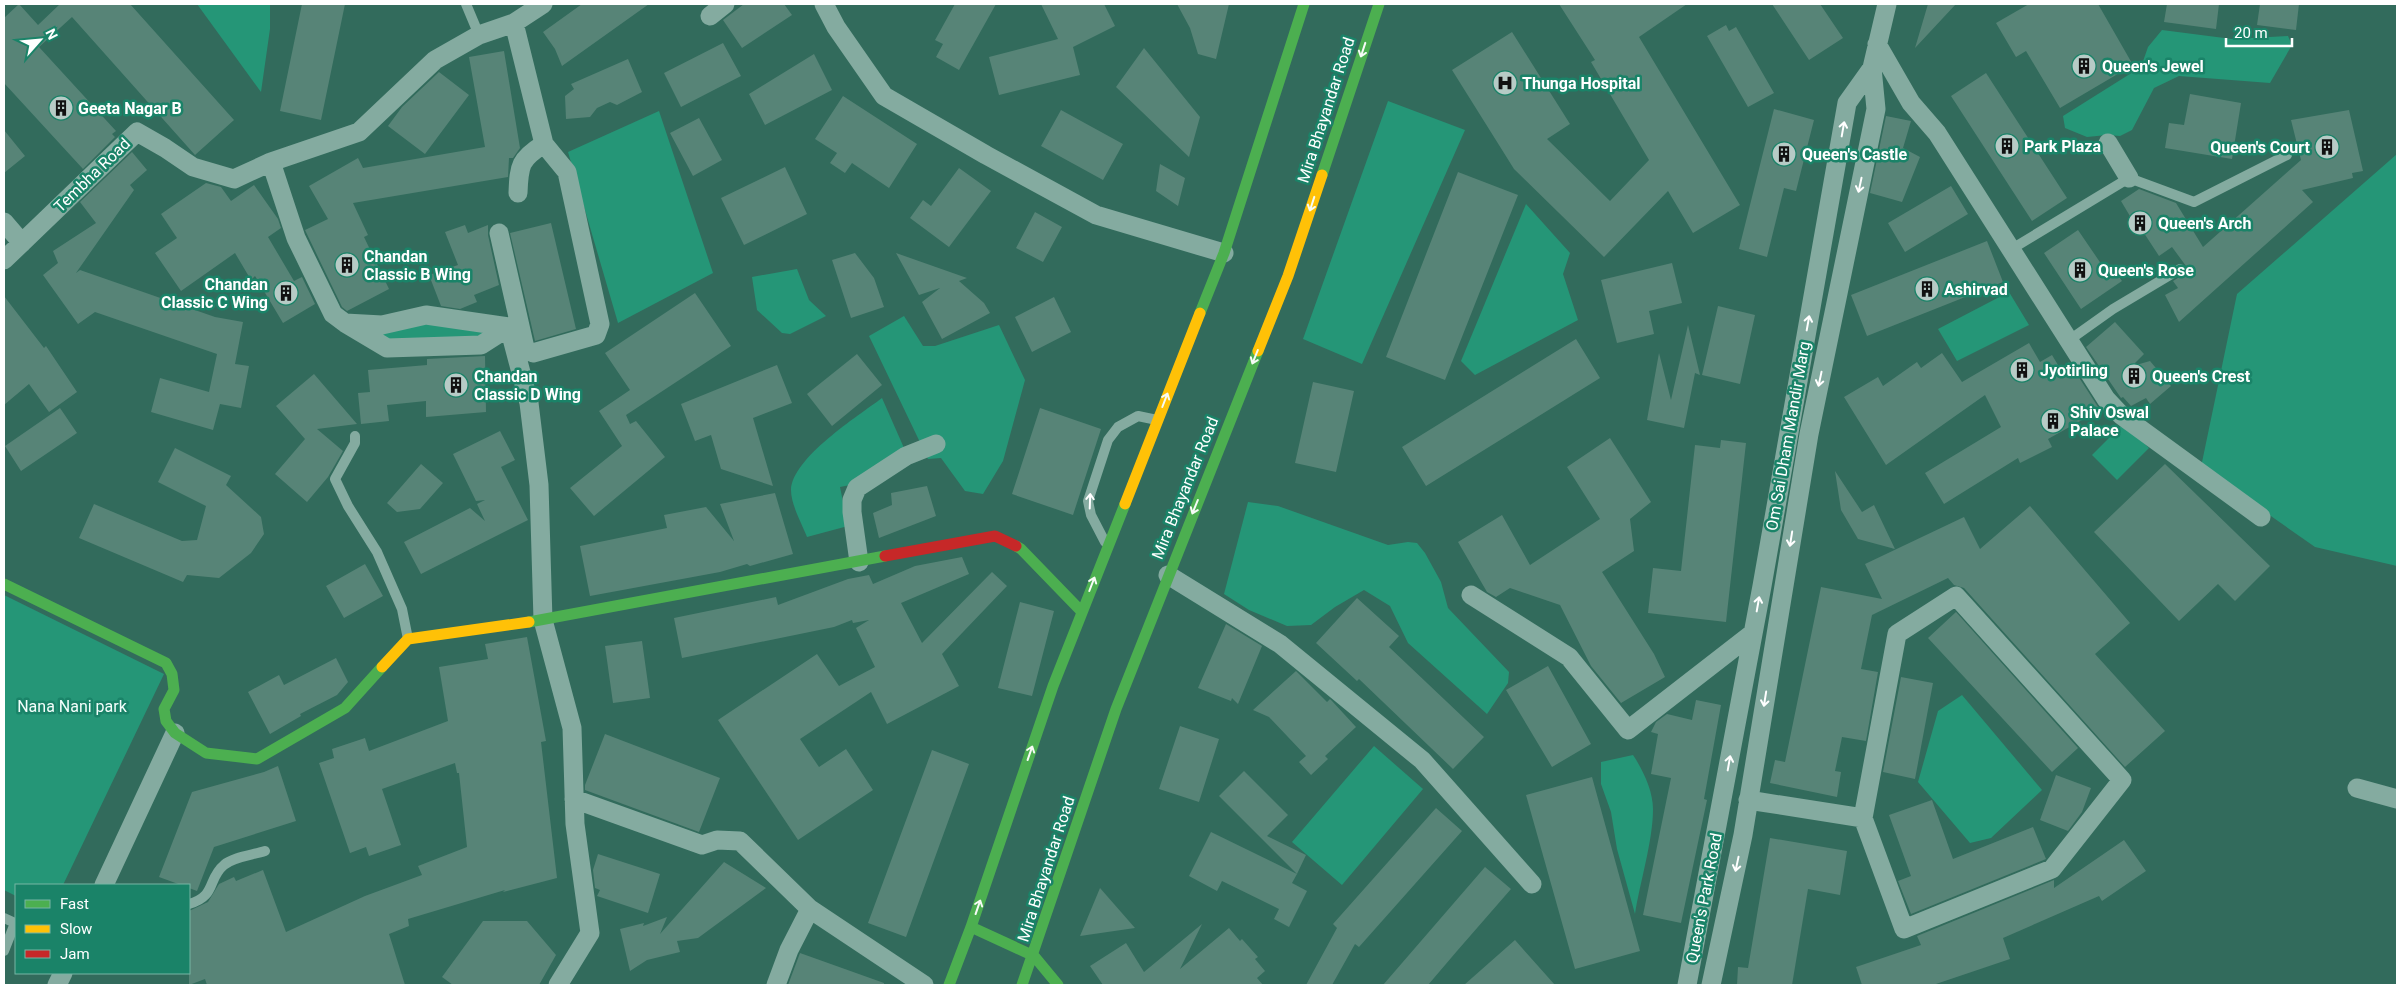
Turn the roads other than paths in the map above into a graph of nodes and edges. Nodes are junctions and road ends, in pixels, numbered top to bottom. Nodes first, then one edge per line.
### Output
1 (466, 4) edge
2 (543, 4) edge
3 (725, 4) edge
4 (824, 4) edge
5 (1304, 4) edge
6 (1379, 4) edge
7 (1887, 4) edge
8 (710, 16) dead end
9 (514, 24) junction
10 (479, 35) junction
11 (1877, 44) junction
12 (1872, 68) junction
13 (1847, 103) junction
14 (1876, 110) junction
15 (2108, 142) dead end
16 (544, 144) junction
17 (2287, 155) dead end
18 (271, 162) junction
19 (2128, 178) junction
20 (518, 193) dead end
21 (4, 222) edge
22 (499, 233) dead end
23 (22, 243) junction
24 (2010, 250) junction
25 (1224, 253) junction
26 (4, 260) edge
27 (2180, 269) dead end
28 (1814, 290) junction
29 (1837, 298) junction
30 (345, 323) junction
31 (509, 327) junction
32 (2068, 341) junction
33 (1158, 420) junction
34 (355, 436) dead end
35 (936, 444) dead end
36 (2261, 518) dead end
37 (1107, 545) junction
38 (859, 562) junction
39 (1168, 575) junction
40 (4, 584) edge
41 (1472, 595) dead end
42 (1082, 612) junction
43 (543, 620) junction
44 (1753, 633) junction
45 (408, 639) junction
46 (175, 733) junction
47 (2356, 788) dead end
48 (574, 799) junction
49 (2397, 799) edge
50 (1747, 808) junction
51 (1720, 811) junction
52 (1863, 818) junction
53 (265, 851) dead end
54 (104, 884) edge
55 (1532, 884) dead end
56 (190, 904) edge
57 (810, 909) junction
58 (15, 925) edge
59 (971, 928) junction
60 (4, 951) edge
61 (1034, 956) junction
62 (558, 985) edge
63 (776, 985) edge
64 (924, 985) edge
65 (949, 985) edge
66 (1022, 985) edge
67 (1058, 985) edge
68 (1687, 985) edge
69 (1712, 985) edge

1 - 10 lane
2 - 9 street
3 - 8 street
4 - 25 street
5 - 25 main road
6 -> 39 main road, Mira Bhayandar Road
7 - 11 street, Om Sai Dham Mandir Marg
9 - 10 street
9 - 16 street
10 - 18 street
11 - 12 street, Om Sai Dham Mandir Marg
11 - 24 street
12 - 13 street, Om Sai Dham Mandir Marg
12 - 14 street, Om Sai Dham Mandir Marg
13 - 14 street
28 -> 13 street, Om Sai Dham Mandir Marg
14 -> 29 street, Om Sai Dham Mandir Marg
15 - 19 street
16 - 20 street
16 - 22 street
17 - 19 lane
18 - 23 street, Tembha Road
18 - 30 street
19 - 24 lane
21 - 23 street
23 - 26 street, Tembha Road
24 - 32 street
33 -> 25 main road
27 - 32 lane
28 - 29 street
44 -> 28 street, Om Sai Dham Mandir Marg
29 -> 50 street, Om Sai Dham Mandir Marg
30 - 31 street
30 - 31 street
31 - 43 street
32 - 36 street
33 - 37 main road
37 -> 33 lane
34 - 45 lane
35 - 38 street
42 -> 37 main road
38 - 42 main road
38 - 43 main road
39 - 55 street
39 - 61 main road, Mira Bhayandar Road
40 - 46 main road
41 - 44 street
59 -> 42 main road
43 - 45 main road
43 - 48 street
51 -> 44 street, Om Sai Dham Mandir Marg
45 - 46 main road
46 - 54 street
47 - 49 street
48 - 57 street
48 - 62 street
50 - 51 street
50 - 52 street
50 -> 69 street, Queen's Park Road
51 - 68 street, Queen's Park Road
52 - 52 street
53 - 56 lane
57 - 63 street
57 - 64 street
58 - 60 lane
59 - 61 main road
59 - 65 main road
61 - 66 main road, Mira Bhayandar Road
61 - 67 main road

